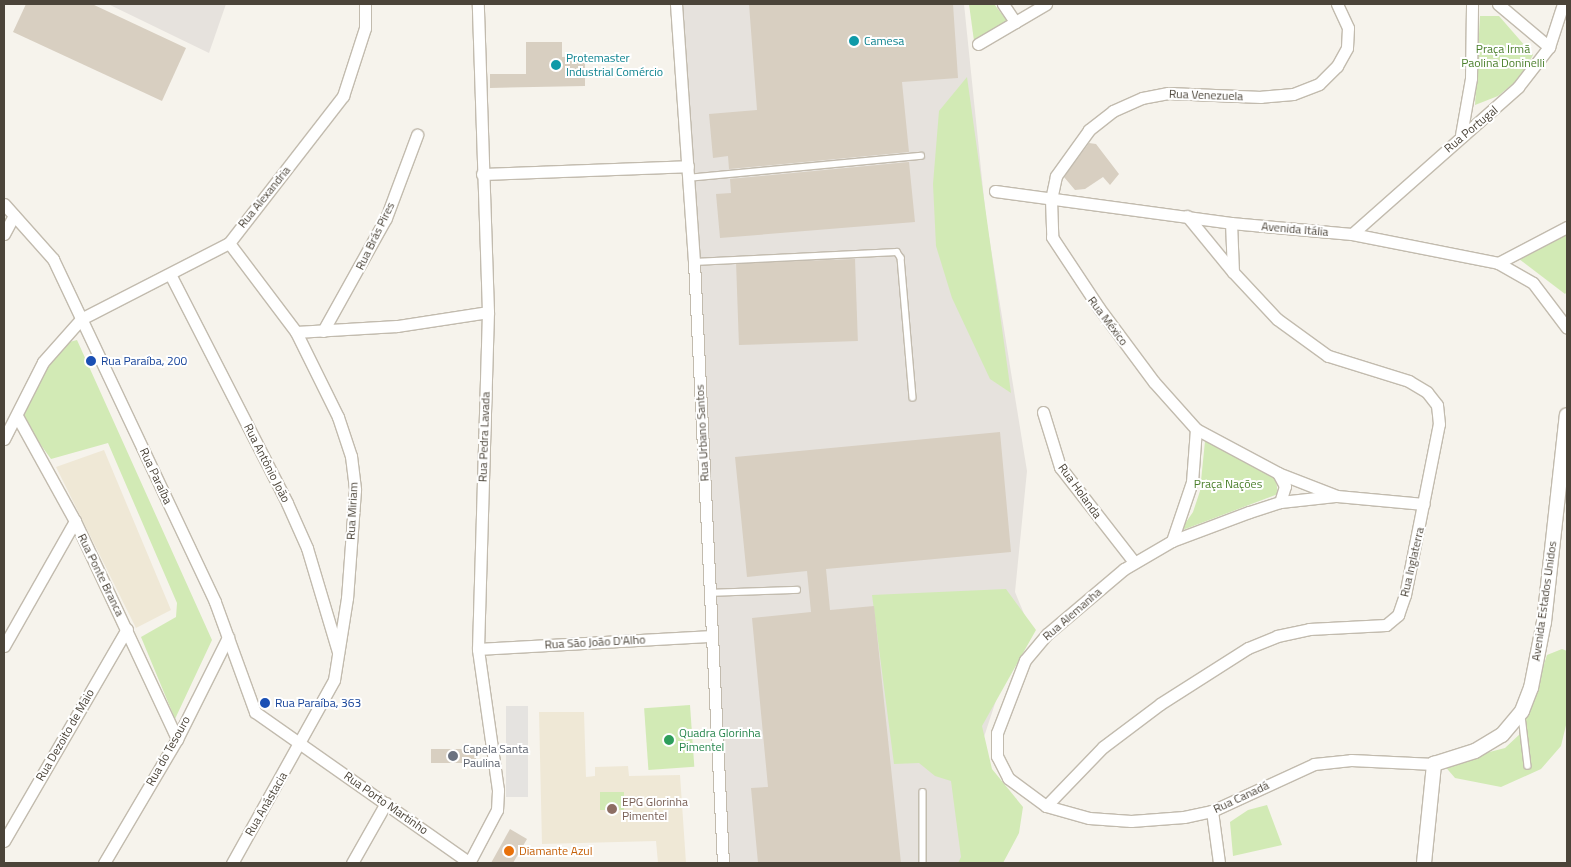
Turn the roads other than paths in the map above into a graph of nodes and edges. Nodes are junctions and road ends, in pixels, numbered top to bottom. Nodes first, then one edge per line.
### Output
1 (366, 4) edge
2 (478, 4) edge
3 (676, 4) edge
4 (1003, 4) edge
5 (1046, 4) edge
6 (1337, 4) edge
7 (1472, 4) edge
8 (1498, 4) edge
9 (1563, 4) edge
10 (1015, 22) junction
11 (978, 44) dead end
12 (1548, 47) junction
13 (417, 135) dead end
14 (1461, 135) junction
15 (921, 156) dead end
16 (688, 166) junction
17 (482, 174) junction
18 (687, 178) junction
19 (995, 191) dead end
20 (1051, 199) junction
21 (4, 204) edge
22 (14, 215) junction
23 (1187, 216) junction
24 (1231, 223) junction
25 (1567, 227) edge
26 (4, 234) edge
27 (1352, 234) junction
28 (229, 243) junction
29 (694, 262) junction
30 (1498, 263) junction
31 (1233, 272) junction
32 (171, 276) junction
33 (488, 312) junction
34 (81, 318) junction
35 (1567, 328) edge
36 (323, 331) junction
37 (296, 332) junction
38 (913, 397) dead end
39 (1043, 412) dead end
40 (1567, 415) edge
41 (17, 416) junction
42 (1196, 429) junction
43 (4, 439) edge
44 (1278, 473) junction
45 (1337, 496) junction
46 (1280, 502) junction
47 (1424, 504) junction
48 (75, 522) junction
49 (1172, 540) junction
50 (1134, 562) junction
51 (797, 590) dead end
52 (709, 594) junction
53 (127, 629) junction
54 (712, 636) junction
55 (228, 637) junction
56 (4, 646) edge
57 (478, 649) junction
58 (339, 658) junction
59 (1522, 711) junction
60 (177, 738) junction
61 (301, 745) junction
62 (1434, 764) junction
63 (1528, 766) dead end
64 (922, 792) dead end
65 (386, 803) junction
66 (1046, 806) junction
67 (1212, 811) junction
68 (7, 826) edge
69 (4, 841) edge
70 (104, 863) edge
71 (232, 863) edge
72 (352, 863) edge
73 (469, 863) edge
74 (723, 863) edge
75 (923, 863) edge
76 (1218, 863) edge
77 (1424, 863) edge

1 - 28 street, Rua Alexandria
2 - 17 street, Rua Pedra Lavada
3 - 16 street, Rua Urbano Santos
4 - 10 street
5 - 10 street
6 - 20 street, Rua Venezuela
7 - 14 street
8 - 12 street
9 - 12 street, Rua Portugal
10 - 11 street
12 - 14 street, Rua Portugal
13 - 36 street, Rua Brás Pires
14 - 27 street, Rua Portugal
15 - 18 lane
16 - 17 street
16 - 18 street, Rua Urbano Santos
17 - 33 street, Rua Pedra Lavada
18 - 29 street, Rua Urbano Santos
19 - 20 street, Avenida Itália
20 - 23 street, Avenida Itália
20 - 42 street, Rua México
21 - 22 street, Rua Paraíba
22 - 26 street
22 - 34 street, Rua Paraíba
23 - 24 street, Avenida Itália
23 - 31 street, Rua Inglaterra
24 - 27 street, Avenida Itália
24 - 31 street
25 - 30 street
27 - 30 street, Avenida Itália
28 - 32 street, Rua Alexandria
28 - 37 street, Rua Miriam
29 - 38 lane
29 - 52 street, Rua Urbano Santos
30 - 35 street, Avenida Itália
31 - 47 street, Rua Inglaterra
32 - 34 street, Rua Alexandria
32 - 58 street, Rua Antônio João
33 - 36 street
33 - 57 street, Rua Pedra Lavada
34 - 41 street
34 - 55 street, Rua Paraíba
36 - 37 street
37 - 58 street, Rua Miriam
39 - 50 street, Rua Holanda
40 - 59 street, Avenida Estados Unidos
41 - 43 street
41 - 48 street, Rua Ponte Branca
42 - 44 street, Rua México
42 - 49 street
44 - 45 street, Rua México
44 - 46 street
45 - 46 street, Rua Alemanha
45 - 47 street, Rua México
46 - 49 street, Rua Alemanha
47 - 66 street, Rua Inglaterra
48 - 53 street, Rua Ponte Branca
48 - 56 street
49 - 50 street, Rua Alemanha
50 - 66 street, Rua Alemanha
51 - 52 lane
52 - 54 street, Rua Urbano Santos
53 - 60 street, Rua Ponte Branca
53 - 68 street, Rua Dezoito de Maio
54 - 57 street, Rua São João D'Alho
54 - 74 street, Rua Urbano Santos
55 - 60 street, Rua do Tesouro
55 - 61 street, Rua Paraíba
57 - 73 street, Rua Pedra Lavada
58 - 61 street, Rua Miriam
59 - 62 street, Avenida Estados Unidos
59 - 63 lane
60 - 70 street, Rua do Tesouro
61 - 65 street, Rua Porto Martinho
61 - 71 street, Rua Anástacia
62 - 67 street, Rua Canadá
62 - 77 street
64 - 75 lane
65 - 72 street
65 - 73 street, Rua Porto Martinho
66 - 67 street, Rua Canadá
67 - 76 street
68 - 69 street, Rua Dezoito de Maio

